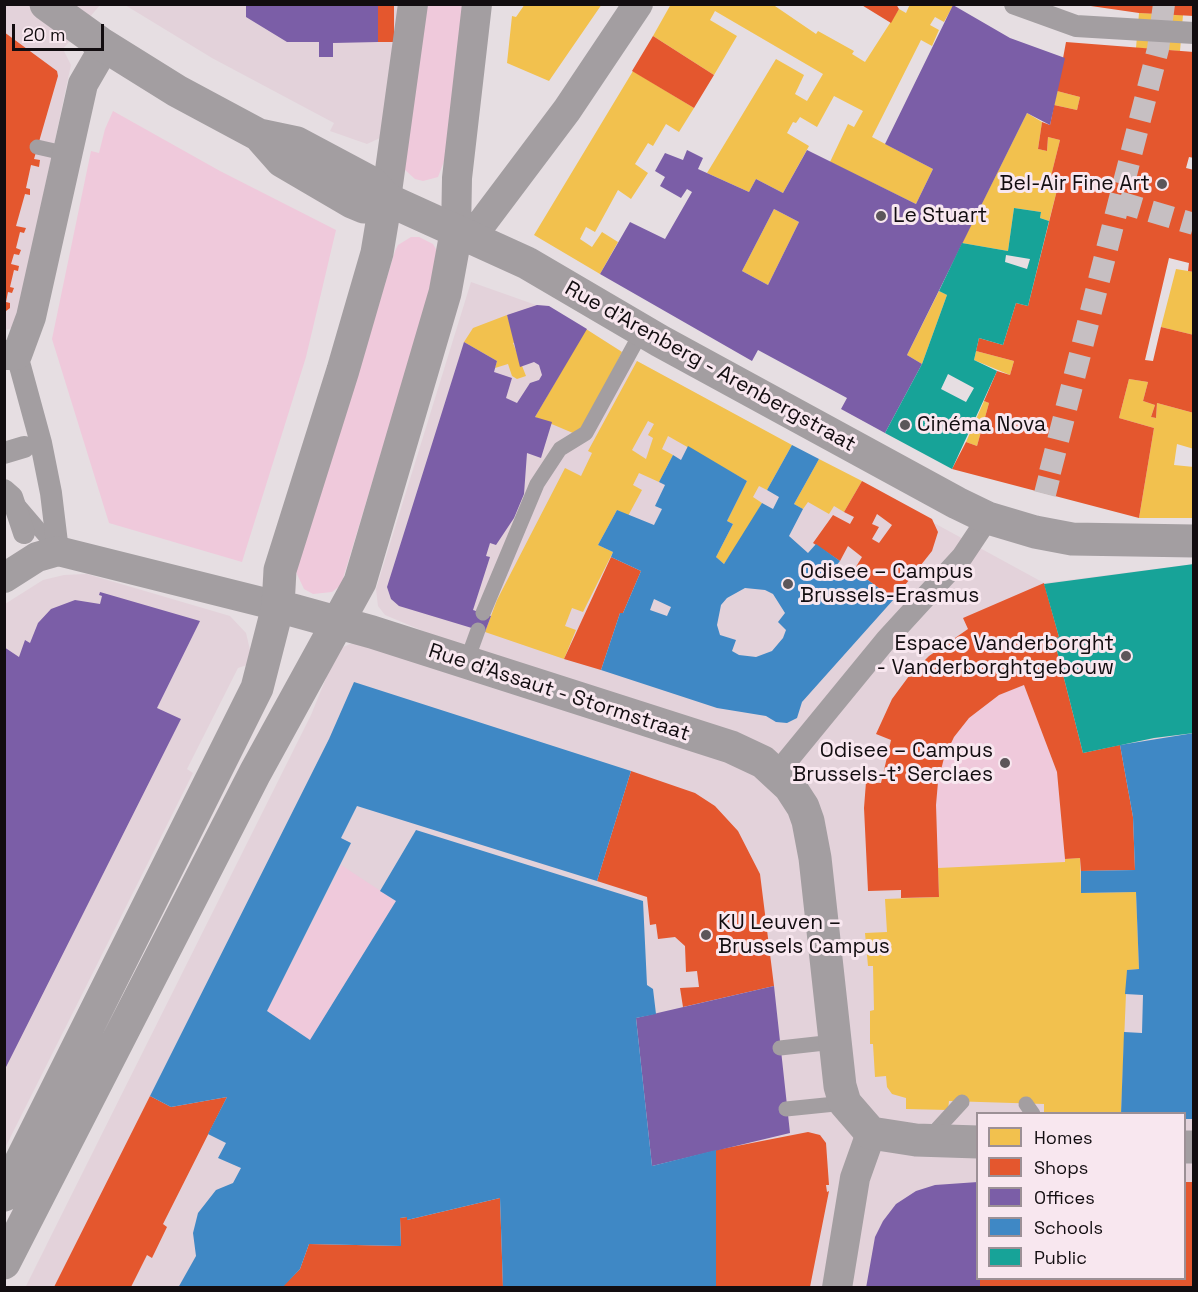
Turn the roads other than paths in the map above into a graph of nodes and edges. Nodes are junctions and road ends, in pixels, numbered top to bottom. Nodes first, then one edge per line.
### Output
1 (46, 4) edge
2 (413, 4) edge
3 (477, 4) edge
4 (638, 4) edge
5 (1015, 4) edge
6 (1194, 33) edge
7 (105, 46) junction
8 (37, 147) dead end
9 (68, 154) junction
10 (386, 199) junction
11 (463, 236) junction
12 (642, 331) junction
13 (11, 355) edge
14 (8, 494) edge
15 (988, 518) junction
16 (16, 532) edge
17 (1194, 541) edge
18 (58, 551) junction
19 (4, 578) edge
20 (278, 606) junction
21 (483, 613) dead end
22 (336, 623) junction
23 (478, 630) dead end
24 (466, 663) junction
25 (777, 773) junction
26 (834, 1042) junction
27 (780, 1048) dead end
28 (845, 1102) junction
29 (962, 1102) dead end
30 (786, 1109) dead end
31 (871, 1133) junction
32 (926, 1141) junction
33 (976, 1142) edge
34 (4, 1195) edge
35 (4, 1263) edge
36 (837, 1287) edge

1 - 7 street
2 - 10 street
3 - 11 street
4 - 11 street
5 - 6 street
7 - 9 street
7 - 10 street
8 - 9 lane
9 - 13 street
10 - 11 street, Rue d'Arenberg - Arenbergstraat
10 - 20 street
11 - 12 street, Rue d'Arenberg - Arenbergstraat
11 - 22 street
12 - 15 street, Rue d'Arenberg - Arenbergstraat
12 - 21 lane
13 - 18 street
14 - 16 street
14 - 18 lane
15 - 17 street, Rue d'Arenberg - Arenbergstraat
15 - 25 street
18 - 19 street
18 - 20 street
20 - 22 street, Rue d'Assaut - Stormstraat
20 - 34 street
22 - 24 street, Rue d'Assaut - Stormstraat
22 - 35 street
23 - 24 lane
24 - 25 street, Rue d'Assaut - Stormstraat
25 - 26 street, Rue d'Assaut - Stormstraat
26 - 27 lane
26 - 28 street, Rue d'Assaut - Stormstraat
28 - 30 lane
28 - 31 street
29 - 32 lane
31 - 32 street
31 - 36 street
32 - 33 street

